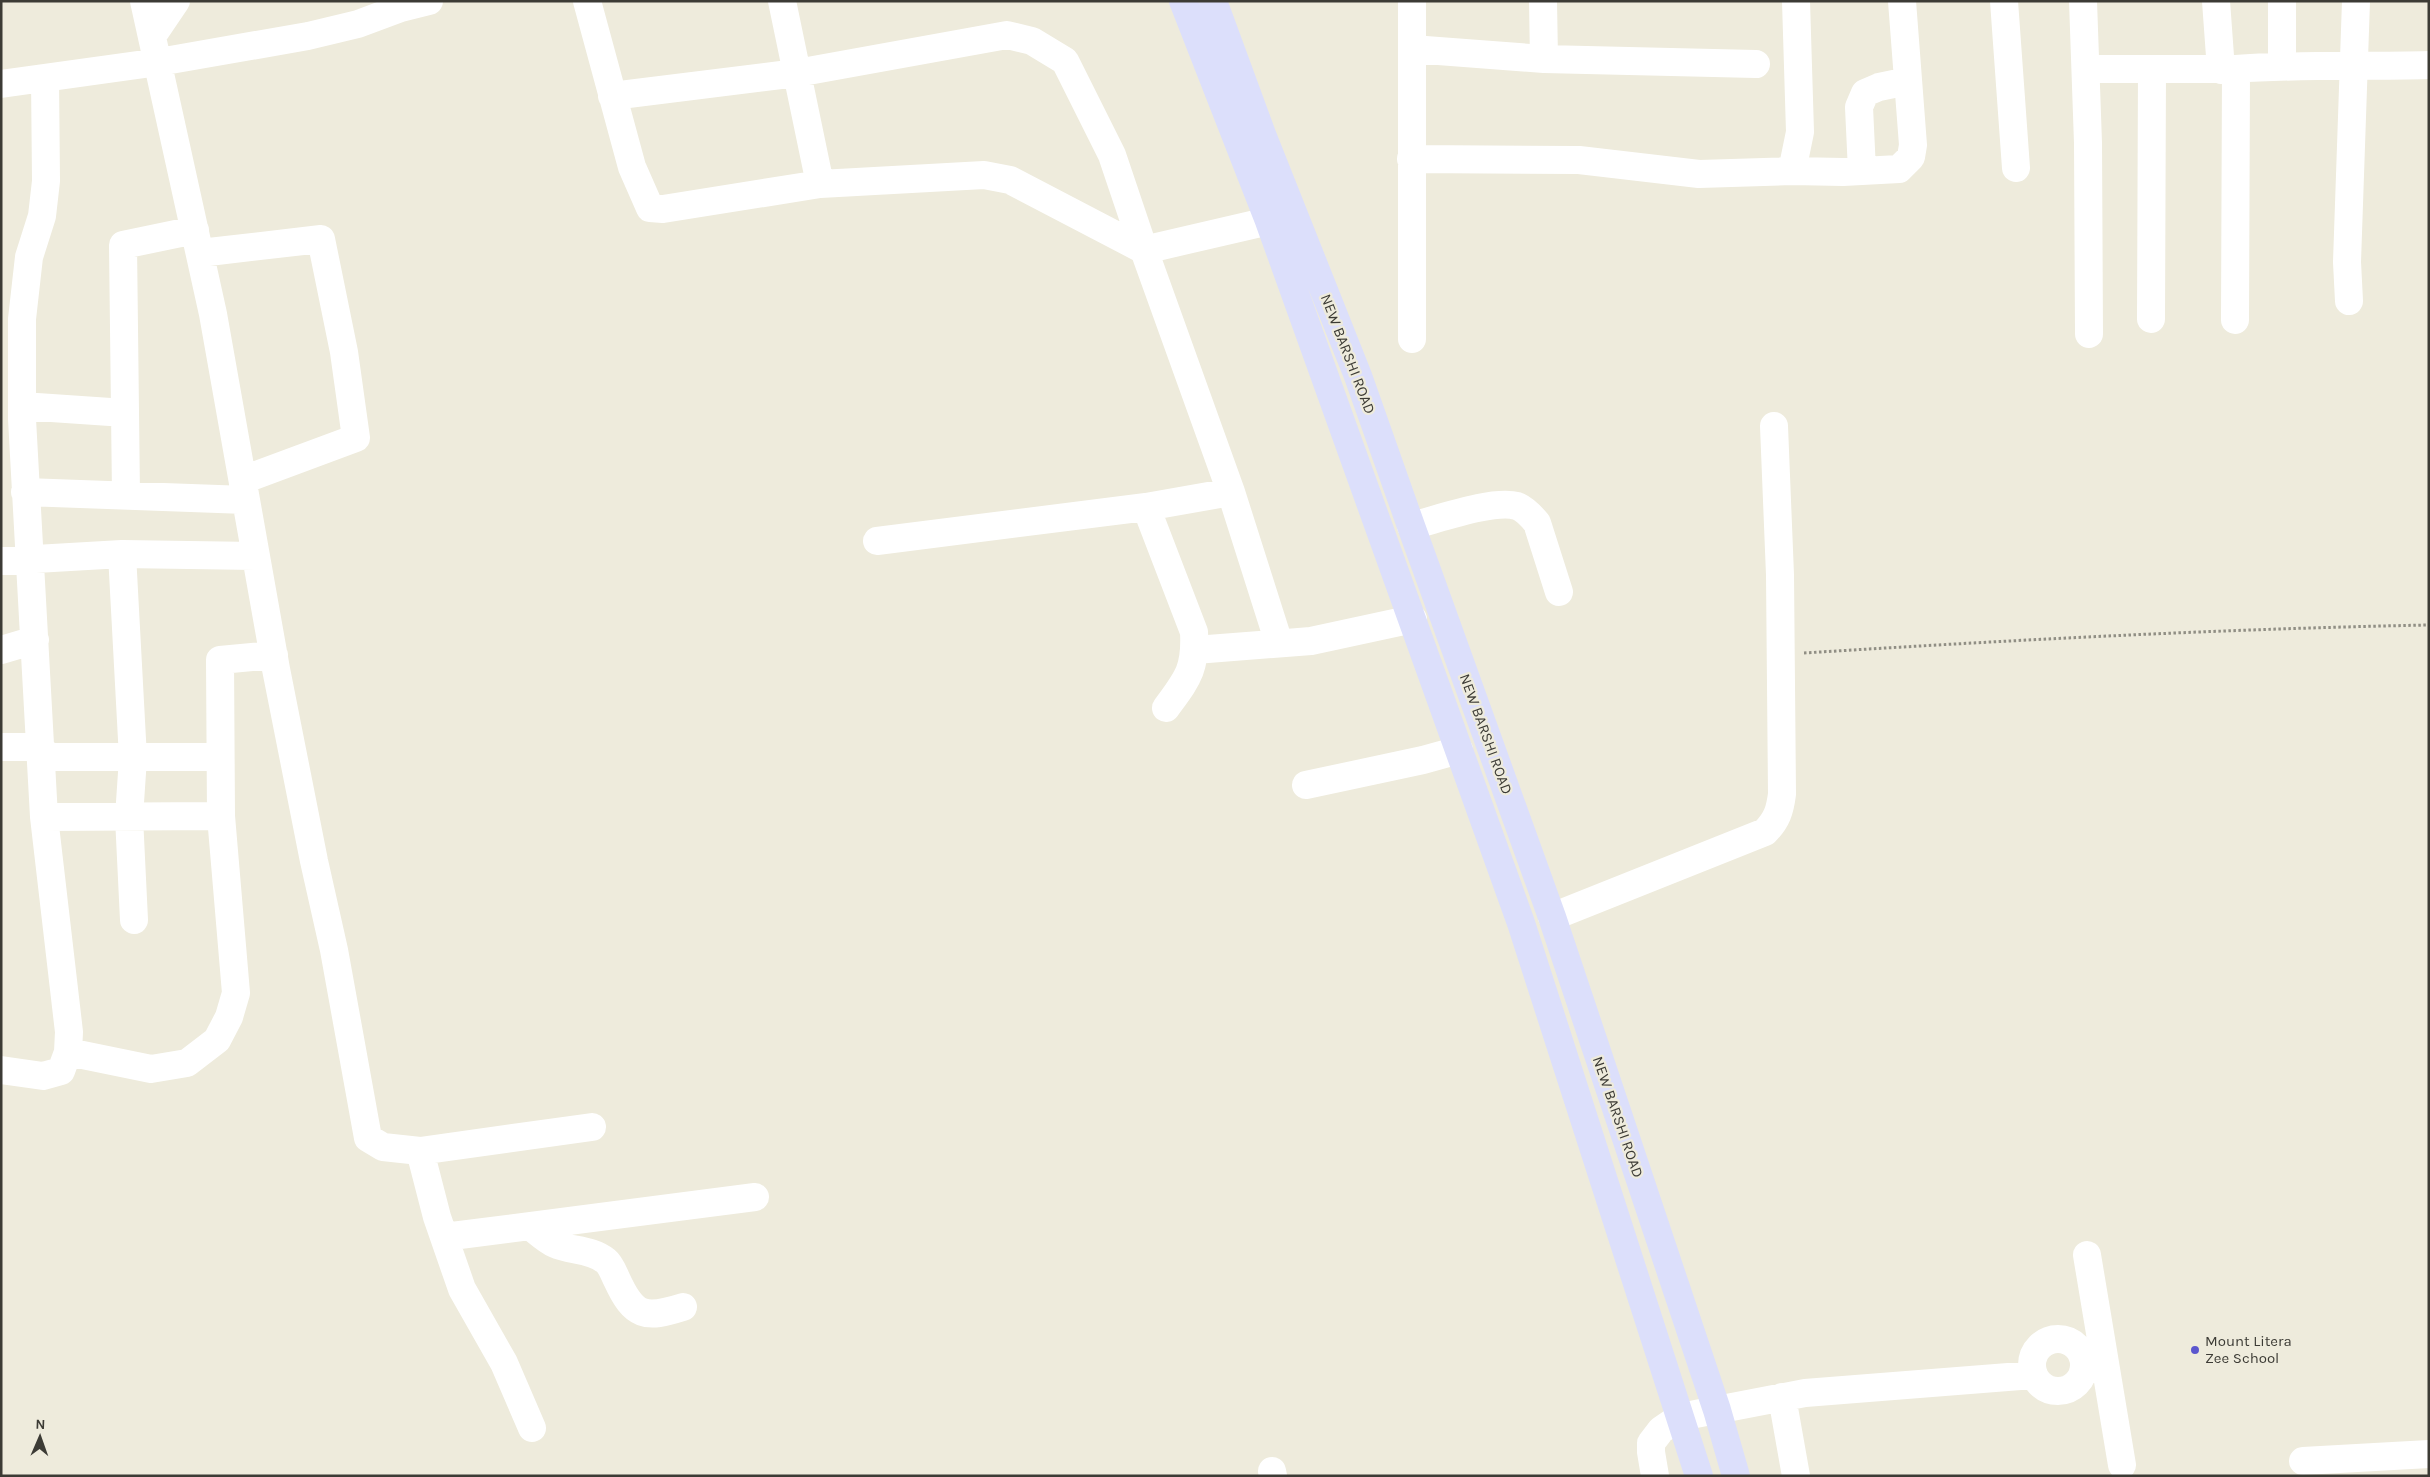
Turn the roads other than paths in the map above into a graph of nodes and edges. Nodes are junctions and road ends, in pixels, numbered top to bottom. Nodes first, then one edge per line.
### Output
1 (144, 1) edge
2 (176, 1) edge
3 (429, 1) edge
4 (587, 1) edge
5 (782, 1) edge
6 (1183, 1) edge
7 (1213, 1) edge
8 (1412, 1) edge
9 (1543, 1) edge
10 (1796, 1) edge
11 (1902, 1) edge
12 (2004, 1) edge
13 (2083, 1) edge
14 (2216, 1) edge
15 (2282, 1) edge
16 (2356, 1) edge
17 (353, 13) edge
18 (153, 35) junction
19 (1412, 49) junction
20 (1544, 59) junction
21 (159, 62) junction
22 (1756, 64) dead end
23 (2429, 65) edge
24 (2282, 66) junction
25 (2354, 67) junction
26 (2086, 68) junction
27 (2228, 69) junction
28 (2152, 70) junction
29 (797, 73) junction
30 (45, 78) junction
31 (1908, 81) junction
32 (1, 84) edge
33 (612, 96) junction
34 (1411, 159) junction
35 (2016, 168) dead end
36 (1792, 171) junction
37 (1862, 171) junction
38 (820, 184) junction
39 (1269, 221) junction
40 (197, 242) junction
41 (1144, 250) junction
42 (2349, 301) dead end
43 (11, 318) edge
44 (2151, 319) dead end
45 (2236, 320) dead end
46 (2088, 334) dead end
47 (1412, 339) dead end
48 (22, 406) junction
49 (125, 413) junction
50 (1774, 426) dead end
51 (12, 447) edge
52 (245, 490) junction
53 (25, 492) junction
54 (1231, 492) junction
55 (126, 495) junction
56 (1146, 507) junction
57 (1410, 526) junction
58 (877, 541) dead end
59 (122, 554) junction
60 (256, 556) junction
61 (30, 560) junction
62 (1, 561) edge
63 (1559, 592) dead end
64 (1413, 619) junction
65 (35, 640) junction
66 (1279, 644) junction
67 (1, 650) edge
68 (1195, 650) junction
69 (274, 655) junction
70 (1166, 708) dead end
71 (1, 748) edge
72 (1459, 750) junction
73 (41, 752) junction
74 (220, 757) junction
75 (134, 758) junction
76 (1306, 785) dead end
77 (221, 816) junction
78 (44, 817) junction
79 (129, 817) junction
80 (1552, 917) junction
81 (134, 920) dead end
82 (68, 1052) junction
83 (1, 1070) edge
84 (592, 1126) dead end
85 (420, 1151) junction
86 (755, 1197) dead end
87 (530, 1226) junction
88 (444, 1237) junction
89 (2087, 1255) dead end
90 (683, 1307) dead end
91 (2094, 1364) junction
92 (2034, 1375) junction
93 (1782, 1397) junction
94 (1717, 1410) junction
95 (1680, 1417) junction
96 (532, 1428) dead end
97 (2429, 1454) edge
98 (2303, 1461) dead end
99 (2122, 1465) dead end
100 (2365, 1467) edge
101 (1655, 1476) edge
102 (1699, 1476) edge
103 (1736, 1476) edge
104 (1796, 1476) edge

1 - 18 street
2 - 18 street
3 - 17 street
4 - 33 street
5 - 29 street
6 - 39 main road, NEW BARSHI ROAD
7 - 57 main road, NEW BARSHI ROAD
8 - 19 street
9 - 20 street
10 - 36 street
11 - 31 street
12 - 35 street
13 - 26 street
14 - 27 street
15 - 24 street
16 - 25 street
17 - 21 street
18 - 21 street
19 - 20 street
19 - 34 street
20 - 22 street
21 - 30 street
21 - 40 street
23 - 25 street
24 - 25 street
24 - 27 street
25 - 42 street
26 - 28 street
26 - 46 street
27 - 28 street
27 - 45 street
28 - 44 street
29 - 33 street
29 - 38 street
29 - 41 street
30 - 32 street
30 - 43 street
31 - 37 street
31 - 37 street
33 - 38 street
34 - 36 street
34 - 47 street
36 - 37 street
38 - 41 street
39 - 41 street
39 - 64 main road, NEW BARSHI ROAD
40 - 49 street
40 - 52 street
40 - 52 street
41 - 54 street
43 - 48 street
48 - 49 street
48 - 51 street
49 - 55 street
50 - 80 street
51 - 53 street
52 - 55 street
52 - 60 street
53 - 55 street
53 - 61 street
54 - 56 street
54 - 66 street
56 - 58 street
56 - 68 street
57 - 63 street
57 - 80 main road, NEW BARSHI ROAD
59 - 60 street
59 - 61 street
59 - 75 street
60 - 69 street
61 - 62 street
61 - 65 street
64 - 66 street
64 - 72 main road, NEW BARSHI ROAD
65 - 67 street
65 - 73 street
66 - 68 street
68 - 70 street
69 - 74 street
69 - 85 street
71 - 73 street
72 - 76 street
72 - 95 main road, NEW BARSHI ROAD
73 - 75 street
73 - 78 street
74 - 75 street
74 - 77 street
75 - 79 street
77 - 79 street
77 - 82 street
78 - 79 street
78 - 82 street
79 - 81 street
80 - 94 main road, NEW BARSHI ROAD
82 - 83 street
84 - 85 street
85 - 88 street
86 - 87 street
87 - 88 street
87 - 90 street
88 - 96 street
89 - 91 street
91 - 92 street
91 - 92 street
91 - 99 street
92 - 93 street
93 - 94 street
93 - 104 street
94 - 95 street
94 - 103 main road, NEW BARSHI ROAD
95 - 101 street
95 - 102 main road, NEW BARSHI ROAD
97 - 100 street
98 - 100 street

